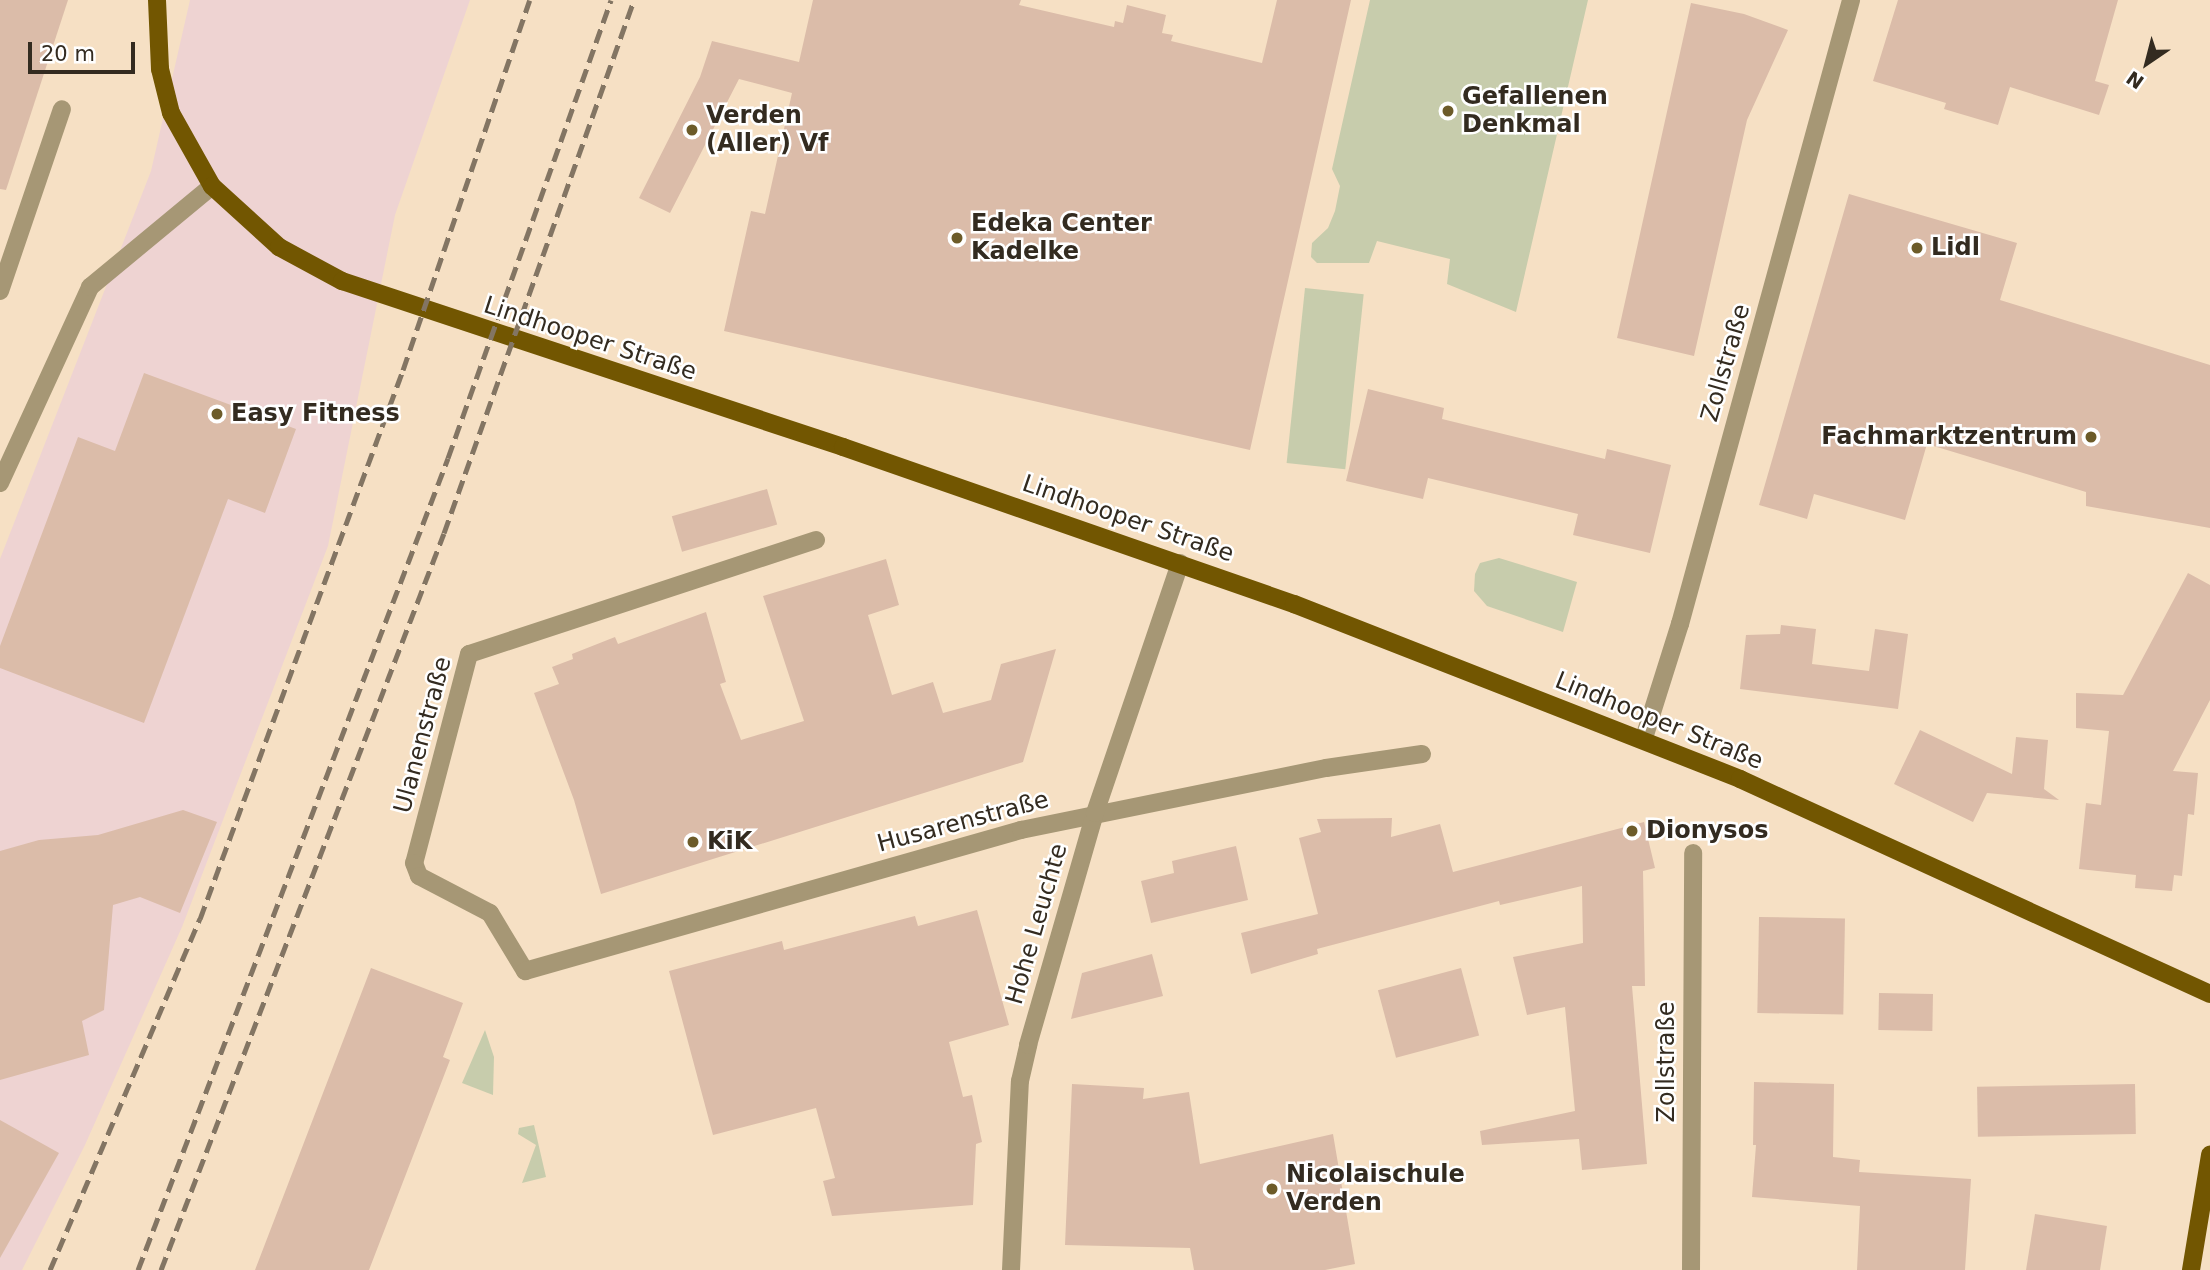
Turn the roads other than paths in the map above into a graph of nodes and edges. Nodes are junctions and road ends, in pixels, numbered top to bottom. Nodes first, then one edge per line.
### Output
1 (157, 0) edge
2 (1851, 0) edge
3 (62, 108) dead end
4 (212, 186) junction
5 (0, 291) edge
6 (0, 483) edge
7 (816, 540) dead end
8 (1180, 563) junction
9 (1644, 738) junction
10 (1422, 754) dead end
11 (1095, 813) junction
12 (1693, 853) dead end
13 (525, 971) joint
14 (2210, 994) edge
15 (2210, 1155) edge
16 (1011, 1270) edge
17 (1691, 1270) edge
18 (2192, 1270) edge

1 - 4 main road, Lindhooper Straße
2 - 9 street, Zollstraße
3 - 5 street
4 - 6 street
4 - 8 main road, Lindhooper Straße
7 - 13 street, Ulanenstraße
8 - 9 main road, Lindhooper Straße
8 - 11 street, Hohe Leuchte
9 - 14 main road, Lindhooper Straße
10 - 11 street, Husarenstraße
11 - 13 street, Husarenstraße
11 - 16 street, Hohe Leuchte
12 - 17 street, Zollstraße
15 - 18 main road

